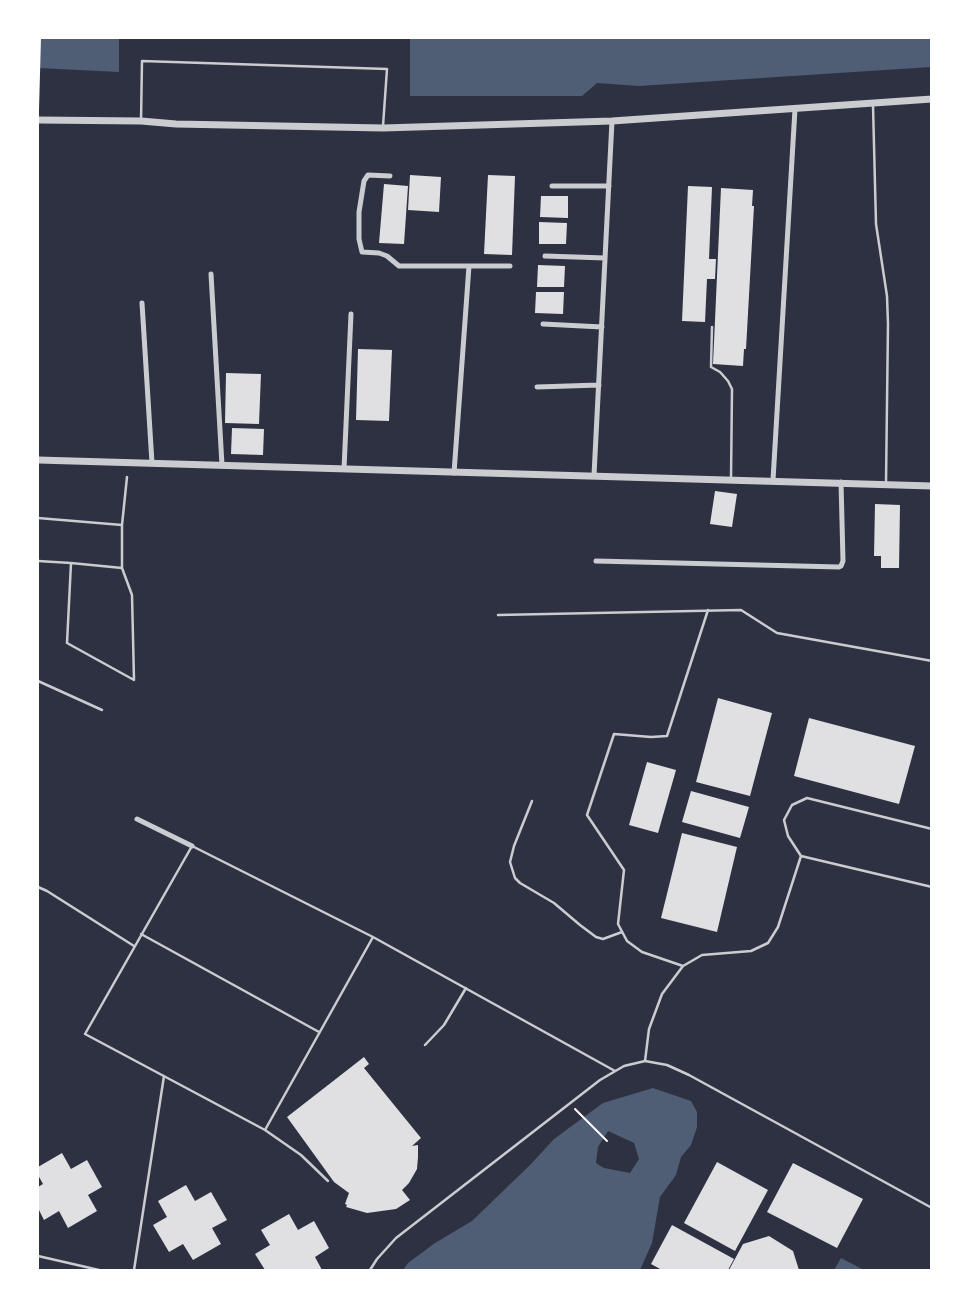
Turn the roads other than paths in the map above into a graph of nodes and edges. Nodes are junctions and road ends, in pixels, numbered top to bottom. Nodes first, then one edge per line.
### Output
1 (932, 99) edge
2 (873, 103) junction
3 (796, 109) junction
4 (38, 120) edge
5 (141, 121) junction
6 (612, 121) junction
7 (383, 128) junction
8 (390, 176) dead end
9 (552, 186) dead end
10 (609, 186) junction
11 (545, 256) dead end
12 (605, 258) junction
13 (468, 266) junction
14 (510, 266) dead end
15 (211, 274) dead end
16 (142, 303) dead end
17 (351, 314) dead end
18 (543, 324) dead end
19 (602, 327) junction
20 (712, 327) dead end
21 (599, 385) junction
22 (537, 387) dead end
23 (38, 460) edge
24 (152, 463) junction
25 (222, 465) junction
26 (344, 469) junction
27 (454, 473) junction
28 (594, 475) junction
29 (126, 477) dead end
30 (731, 479) junction
31 (773, 480) junction
32 (841, 482) junction
33 (886, 484) junction
34 (932, 486) edge
35 (38, 518) edge
36 (122, 525) junction
37 (38, 561) edge
38 (596, 561) dead end
39 (71, 563) junction
40 (122, 568) junction
41 (708, 610) junction
42 (498, 615) dead end
43 (932, 661) edge
44 (38, 681) edge
45 (102, 710) dead end
46 (532, 801) dead end
47 (136, 819) dead end
48 (932, 829) edge
49 (192, 846) junction
50 (800, 856) junction
51 (38, 887) edge
52 (932, 887) edge
53 (622, 932) junction
54 (141, 934) junction
55 (373, 937) junction
56 (134, 946) junction
57 (683, 966) junction
58 (466, 988) junction
59 (319, 1033) junction
60 (425, 1045) dead end
61 (645, 1061) junction
62 (616, 1071) junction
63 (164, 1076) junction
64 (265, 1130) junction
65 (328, 1181) dead end
66 (932, 1208) edge
67 (38, 1256) edge
68 (99, 1270) edge
69 (134, 1270) edge
70 (370, 1270) edge

1 - 2 street
2 - 3 street
2 - 33 lane
3 - 6 street
3 - 31 street
4 - 5 street
5 - 7 street
5 - 7 lane
6 - 7 street
6 - 10 street
8 - 13 street
9 - 10 street
10 - 12 street
11 - 12 street
12 - 19 street
13 - 14 street
13 - 27 street
15 - 25 street
16 - 24 street
17 - 26 street
18 - 19 street
19 - 21 street
20 - 30 lane
21 - 22 street
21 - 28 street
23 - 24 street
24 - 25 street
25 - 26 street
26 - 27 street
27 - 28 street
28 - 30 street
29 - 36 lane
30 - 31 street
31 - 32 street
32 - 33 street
32 - 38 street
33 - 34 street
35 - 36 lane
36 - 40 lane
37 - 39 lane
39 - 40 lane
39 - 40 lane
41 - 42 lane
41 - 43 lane
41 - 53 lane
44 - 45 lane
46 - 53 lane
47 - 49 street
48 - 50 lane
49 - 54 lane
49 - 55 lane
50 - 52 lane
50 - 57 lane
51 - 56 lane
53 - 57 lane
54 - 56 lane
54 - 59 lane
55 - 58 lane
55 - 59 lane
56 - 63 lane
57 - 61 lane
58 - 60 lane
58 - 62 lane
59 - 64 lane
61 - 62 lane
61 - 66 lane
62 - 70 lane
63 - 64 lane
63 - 69 lane
64 - 65 lane
67 - 68 lane

